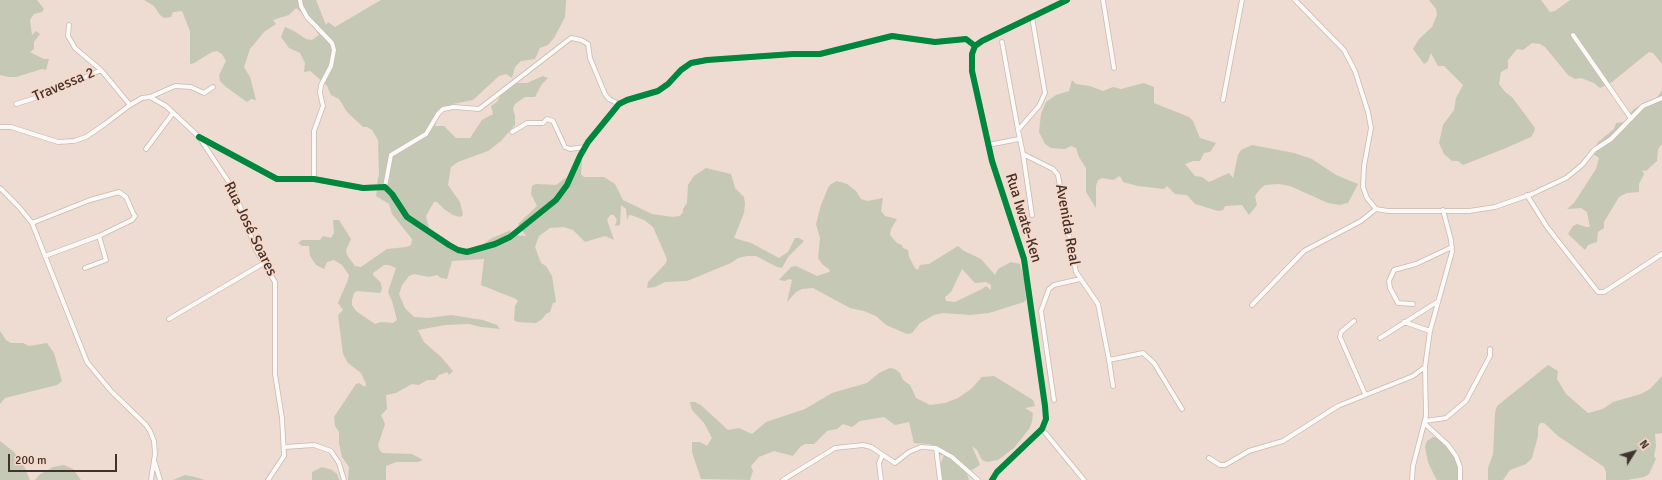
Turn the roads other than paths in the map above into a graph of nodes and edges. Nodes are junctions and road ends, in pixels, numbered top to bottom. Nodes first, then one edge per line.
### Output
1 (300, 0) edge
2 (1067, 0) edge
3 (1103, 0) edge
4 (1242, 0) edge
5 (1295, 0) edge
6 (1032, 17) junction
7 (69, 25) dead end
8 (1573, 35) dead end
9 (1002, 42) dead end
10 (975, 46) junction
11 (1114, 68) dead end
12 (101, 70) junction
13 (214, 87) dead end
14 (150, 97) junction
15 (1662, 98) edge
16 (1223, 100) dead end
17 (16, 104) dead end
18 (619, 104) junction
19 (130, 105) junction
20 (173, 113) junction
21 (1630, 118) junction
22 (0, 127) edge
23 (1018, 130) junction
24 (512, 132) dead end
25 (199, 137) junction
26 (1019, 139) junction
27 (988, 145) junction
28 (585, 147) junction
29 (146, 149) dead end
30 (1023, 154) junction
31 (314, 179) junction
32 (385, 187) junction
33 (0, 188) edge
34 (1527, 195) junction
35 (1376, 209) junction
36 (1443, 210) junction
37 (1032, 215) dead end
38 (32, 223) junction
39 (99, 236) junction
40 (1452, 247) junction
41 (1662, 254) edge
42 (45, 256) junction
43 (264, 263) junction
44 (85, 268) dead end
45 (1080, 279) junction
46 (1438, 301) junction
47 (1413, 304) dead end
48 (1252, 305) dead end
49 (169, 319) dead end
50 (1354, 321) dead end
51 (1404, 322) junction
52 (1430, 331) junction
53 (1380, 338) dead end
54 (1490, 349) dead end
55 (1108, 360) junction
56 (1425, 367) junction
57 (1113, 386) dead end
58 (1365, 394) junction
59 (1054, 400) dead end
60 (1182, 409) dead end
61 (1424, 422) junction
62 (1042, 429) junction
63 (285, 447) junction
64 (936, 448) junction
65 (882, 456) junction
66 (1209, 458) dead end
67 (155, 463) junction
68 (151, 480) edge
69 (160, 480) edge
70 (268, 480) edge
71 (344, 480) edge
72 (783, 480) edge
73 (880, 480) edge
74 (940, 480) edge
75 (978, 480) edge
76 (992, 480) edge
77 (1084, 480) edge
78 (1412, 480) edge
79 (1460, 480) edge

1 - 31 street
2 - 6 street
3 - 11 street
4 - 16 street
5 - 35 street
6 - 10 street
6 - 23 street
7 - 12 street
8 - 21 street
9 - 23 street
10 - 18 street
10 - 27 street, Rua Iwate-Ken
12 - 17 street, Travessa 2
12 - 19 street, Travessa 2
13 - 14 street
14 - 19 street
14 - 20 street, Rua José Soares
15 - 21 street
18 - 28 street
18 - 32 street
19 - 22 street
20 - 25 street, Rua José Soares
20 - 29 street
21 - 34 street
23 - 26 street
24 - 28 street
25 - 31 street
25 - 43 street, Rua José Soares
26 - 27 street
26 - 30 street
27 - 62 street, Rua Iwate-Ken
28 - 32 street
30 - 37 street
30 - 45 street, Avenida Real
31 - 32 street
33 - 38 street
34 - 36 street
34 - 41 street
35 - 36 street
35 - 48 street
36 - 40 street
38 - 39 street
38 - 42 street
39 - 42 street
39 - 44 street
40 - 46 street
40 - 47 street
42 - 67 street
43 - 49 street
43 - 63 street, Rua José Soares
45 - 55 street, Avenida Real
45 - 59 street
46 - 51 street
46 - 52 street
50 - 58 street
51 - 52 street
51 - 53 street
52 - 56 street
54 - 61 street
55 - 57 street, Avenida Real
55 - 60 street
56 - 58 street
56 - 61 street
58 - 66 street
61 - 78 street
61 - 79 street
62 - 76 street
62 - 77 street
63 - 70 street, Rua José Soares
63 - 71 street
64 - 65 street
64 - 74 street
64 - 75 street
65 - 72 street
65 - 73 street
67 - 68 street
67 - 69 street

